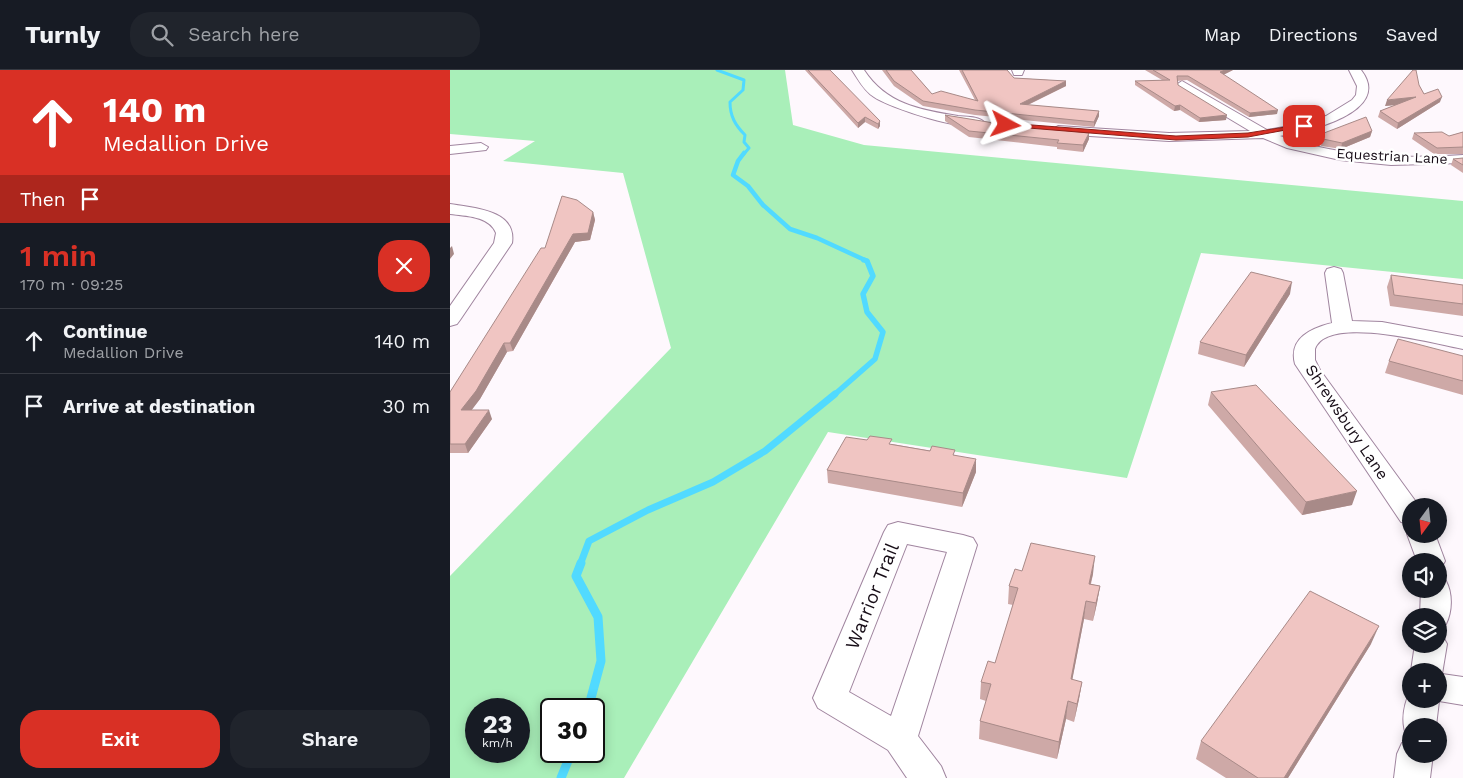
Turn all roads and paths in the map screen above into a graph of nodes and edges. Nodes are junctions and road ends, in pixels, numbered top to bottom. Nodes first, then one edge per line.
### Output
1 (858, 70) edge
2 (1355, 70) edge
3 (1182, 85) edge
4 (987, 123) edge
5 (1044, 128) edge
6 (1264, 133) junction
7 (481, 147) dead end
8 (450, 150) edge
9 (1463, 159) edge
10 (450, 210) edge
11 (1334, 273) dead end
12 (450, 320) edge
13 (1333, 329) junction
14 (1463, 343) edge
15 (1402, 502) edge
16 (1447, 688) edge
17 (1463, 691) edge
18 (900, 739) junction
19 (1414, 763) edge
20 (928, 778) edge
21 (1412, 778) edge

1 - 4 street
2 - 6 street
3 - 6 street, Equestrian Lane
5 - 6 street
6 - 9 street, Equestrian Lane
7 - 8 street
10 - 12 street
11 - 13 street
13 - 14 street
13 - 15 street, Shrewsbury Lane
16 - 17 street
18 - 18 street, Warrior Trail
18 - 20 street, Warrior Trail
19 - 21 street

